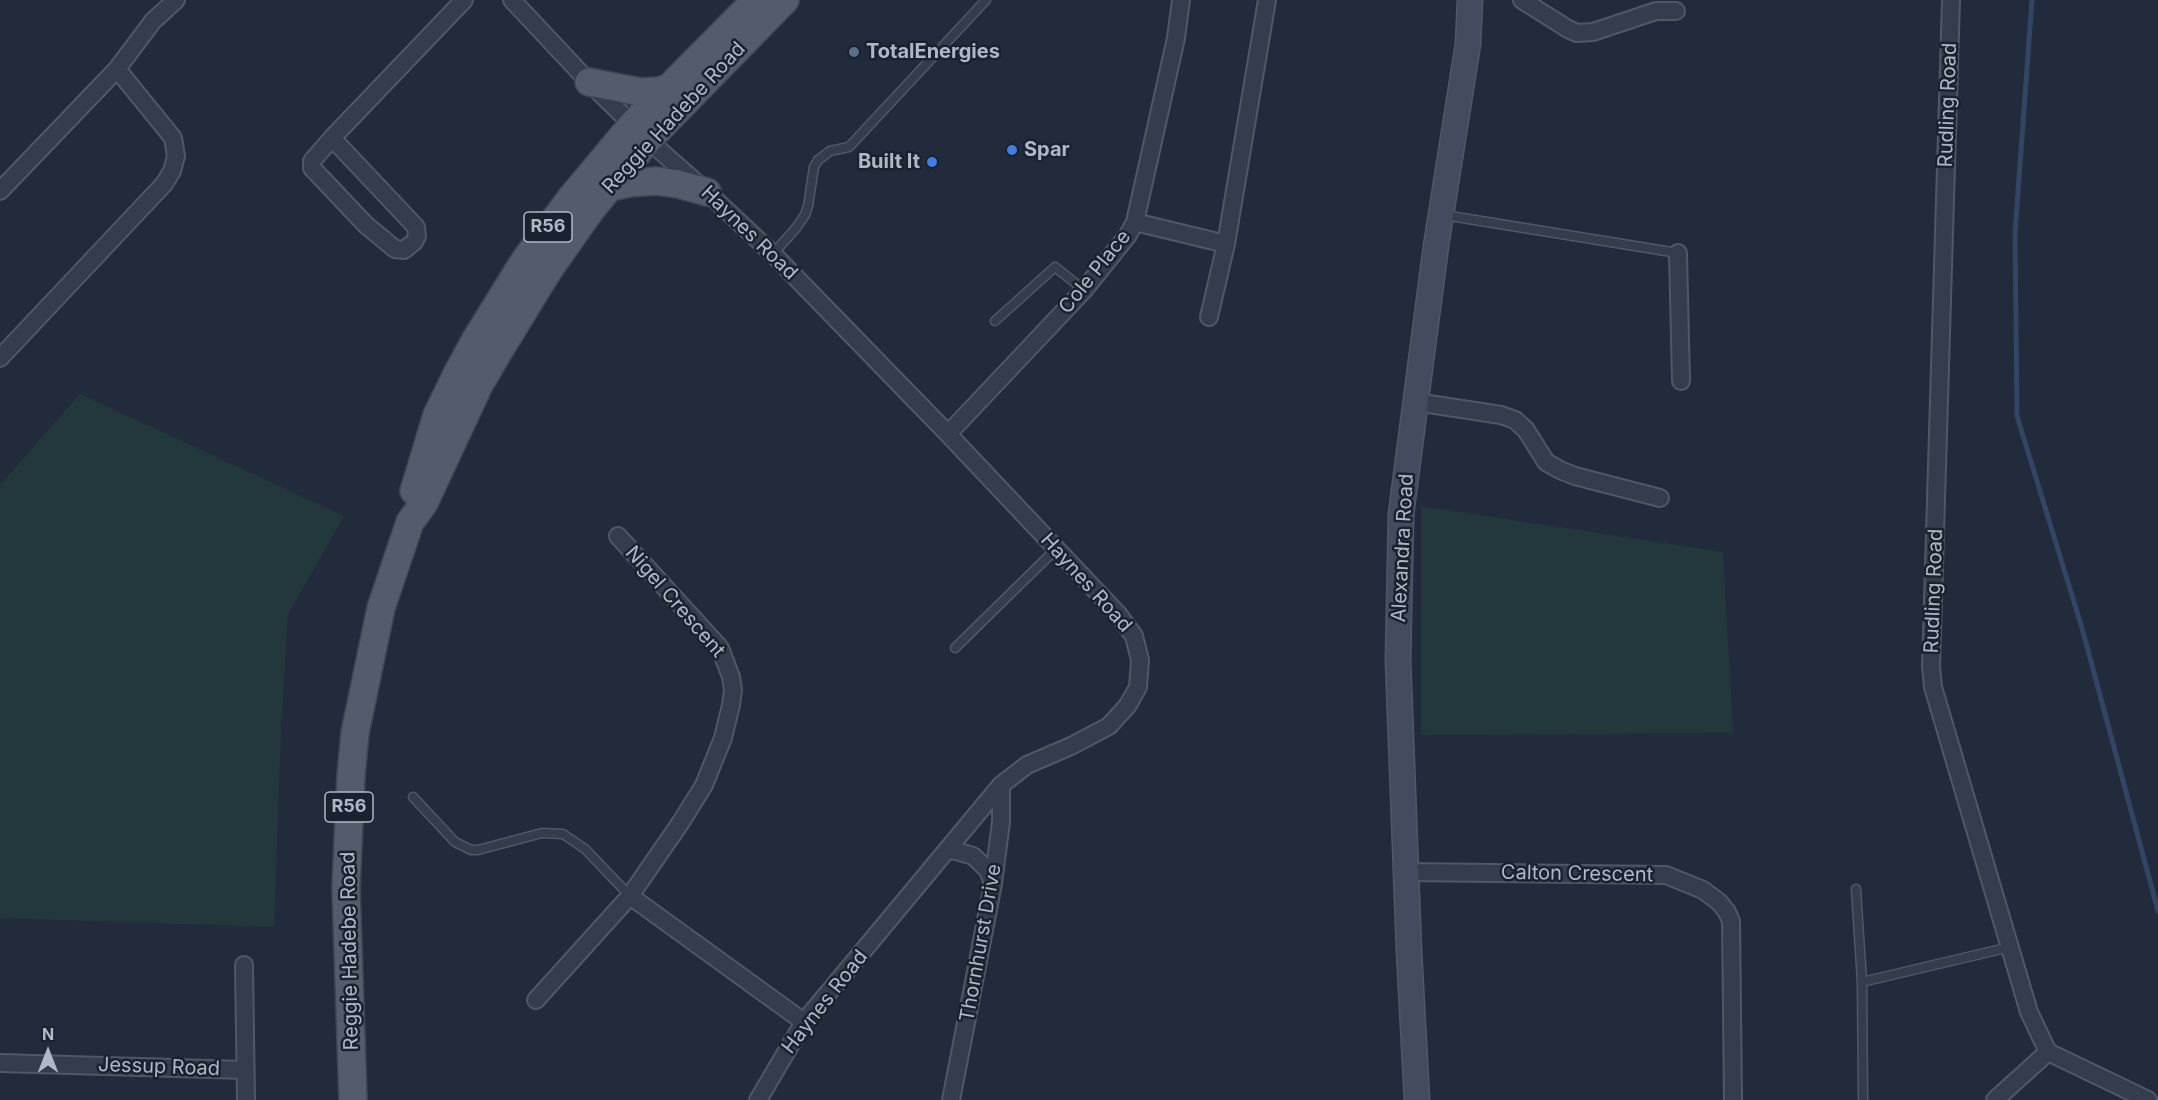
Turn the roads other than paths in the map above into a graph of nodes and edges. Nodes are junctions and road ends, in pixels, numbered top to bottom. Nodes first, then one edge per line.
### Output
1 (176, 0) edge
2 (464, 0) edge
3 (512, 0) edge
4 (756, 0) edge
5 (786, 0) edge
6 (986, 0) edge
7 (1181, 0) edge
8 (1267, 0) edge
9 (1470, 0) edge
10 (1522, 0) edge
11 (1951, 0) edge
12 (1676, 11) dead end
13 (117, 69) junction
14 (589, 82) junction
15 (670, 87) junction
16 (640, 132) junction
17 (332, 138) junction
18 (607, 188) junction
19 (0, 191) edge
20 (707, 192) junction
21 (1441, 214) junction
22 (1135, 222) junction
23 (1226, 244) junction
24 (1678, 253) joint
25 (773, 254) junction
26 (1084, 290) junction
27 (1209, 318) dead end
28 (995, 321) dead end
29 (0, 358) edge
30 (1681, 381) dead end
31 (1416, 402) junction
32 (948, 434) junction
33 (1660, 498) dead end
34 (410, 522) junction
35 (618, 536) dead end
36 (1056, 549) junction
37 (956, 648) dead end
38 (1001, 785) junction
39 (413, 797) dead end
40 (948, 849) junction
41 (1407, 872) junction
42 (993, 884) junction
43 (1856, 889) dead end
44 (630, 896) junction
45 (2010, 947) junction
46 (244, 965) dead end
47 (1862, 982) junction
48 (536, 1000) dead end
49 (804, 1022) junction
50 (2048, 1052) junction
51 (0, 1063) edge
52 (245, 1070) junction
53 (246, 1100) edge
54 (353, 1100) edge
55 (758, 1100) edge
56 (951, 1100) edge
57 (1416, 1100) edge
58 (1733, 1100) edge
59 (1863, 1100) edge
60 (1995, 1100) edge
61 (2148, 1100) edge

1 - 13 street
2 - 17 street
3 - 14 street, Haynes Road
4 - 15 main road, Reggie Hadebe Road / R56
5 - 16 main road, Reggie Hadebe Road / R56
6 - 25 lane
7 - 22 street, Cole Place
8 - 23 street
9 - 21 street, Alexandra Road
10 - 12 street
11 - 45 street, Rudling Road
13 - 19 street
13 - 29 street
14 - 15 main road
14 - 16 street, Haynes Road
15 - 16 main road, Reggie Hadebe Road / R56
16 - 18 main road, Reggie Hadebe Road / R56
16 - 20 street, Haynes Road
16 - 34 main road, Reggie Hadebe Road / R56
17 - 17 street
18 - 20 main road
18 - 34 main road, Reggie Hadebe Road / R56
20 - 25 street, Haynes Road
21 - 24 lane
21 - 31 street, Alexandra Road
22 - 23 street
22 - 26 street, Cole Place
23 - 27 street
24 - 30 street
25 - 32 street, Haynes Road
26 - 28 lane
26 - 32 street, Cole Place
31 - 33 street
31 - 41 street, Alexandra Road
32 - 36 street, Haynes Road
34 - 54 main road, Reggie Hadebe Road / R56
35 - 44 street, Nigel Crescent
36 - 37 lane
36 - 38 street, Haynes Road
38 - 40 street, Haynes Road
38 - 42 street, Thornhurst Drive
39 - 44 lane
40 - 42 street
40 - 49 street, Haynes Road
41 - 57 street, Alexandra Road
41 - 58 street, Calton Crescent
42 - 56 street, Thornhurst Drive
43 - 47 lane
44 - 48 street, Nigel Crescent
44 - 49 street
45 - 47 lane
45 - 50 street, Rudling Road
46 - 52 street
47 - 59 lane
49 - 55 street, Haynes Road
50 - 60 street
50 - 61 street
51 - 52 street, Jessup Road
52 - 53 street

